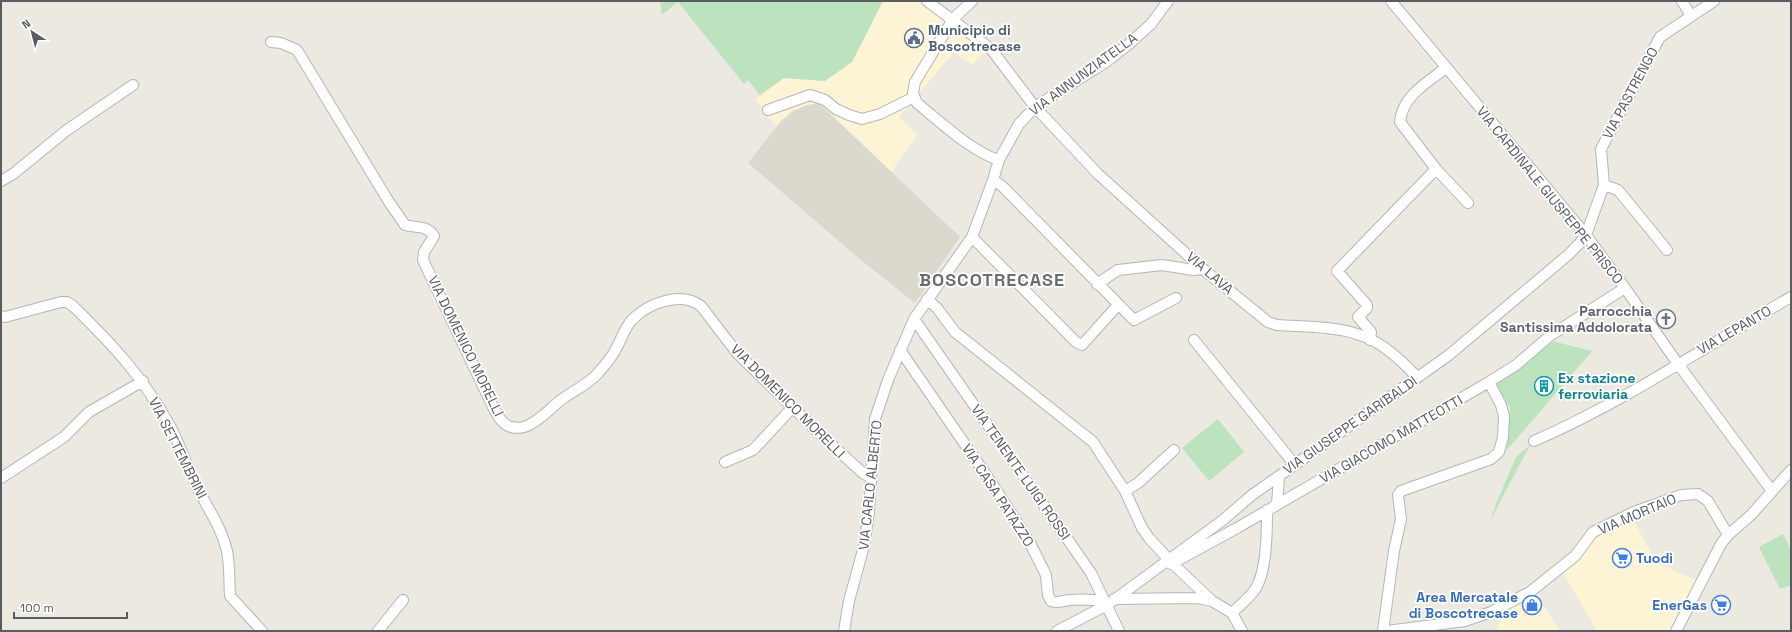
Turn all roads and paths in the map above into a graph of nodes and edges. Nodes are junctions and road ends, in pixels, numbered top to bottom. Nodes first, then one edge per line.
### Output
1 (927, 1) edge
2 (972, 1) edge
3 (1391, 1) edge
4 (1682, 1) edge
5 (1714, 1) edge
6 (1166, 2) edge
7 (1691, 16) junction
8 (953, 20) junction
9 (271, 42) dead end
10 (1446, 68) junction
11 (133, 85) dead end
12 (914, 97) junction
13 (1034, 107) junction
14 (768, 110) dead end
15 (999, 160) junction
16 (1436, 169) junction
17 (993, 180) junction
18 (1, 181) edge
19 (1604, 185) junction
20 (1468, 203) dead end
21 (1586, 235) junction
22 (972, 237) junction
23 (1667, 250) dead end
24 (1203, 269) junction
25 (1097, 284) junction
26 (1625, 288) junction
27 (1791, 297) edge
28 (1176, 298) dead end
29 (927, 299) junction
30 (1118, 305) junction
31 (1, 316) edge
32 (914, 319) junction
33 (1194, 340) dead end
34 (1370, 340) junction
35 (900, 350) junction
36 (1678, 364) junction
37 (1417, 377) junction
38 (143, 381) junction
39 (1489, 382) junction
40 (793, 407) junction
41 (1534, 441) dead end
42 (1174, 450) dead end
43 (725, 462) dead end
44 (1295, 465) junction
45 (1791, 470) edge
46 (870, 476) junction
47 (1279, 476) junction
48 (1, 478) edge
49 (1124, 491) junction
50 (1772, 491) junction
51 (1276, 505) junction
52 (1267, 510) junction
53 (1728, 535) junction
54 (1171, 561) junction
55 (403, 600) dead end
56 (1212, 601) junction
57 (1108, 602) junction
58 (1232, 613) junction
59 (262, 631) edge
60 (378, 631) edge
61 (844, 631) edge
62 (1057, 631) edge
63 (1119, 631) edge
64 (1242, 631) edge
65 (1383, 631) edge
66 (1387, 631) edge
67 (1676, 631) edge

1 - 8 street, VIA LAVA
2 - 8 street
3 - 10 street, VIA CARDINALE GIUSPEPPE PRISCO
4 - 7 street
5 - 7 street, VIA PASTRENGO
6 - 13 street, VIA ANNUNZIATELLA
7 - 19 street, VIA PASTRENGO
8 - 12 street
8 - 13 street, VIA LAVA
9 - 40 street, VIA DOMENICO MORELLI
10 - 16 street
10 - 21 street, VIA CARDINALE GIUSPEPPE PRISCO
11 - 18 street
12 - 14 street
12 - 15 street
13 - 15 street, VIA ANNUNZIATELLA
13 - 24 street, VIA LAVA
15 - 17 street, VIA ANNUNZIATELLA
16 - 20 street
16 - 34 street
17 - 22 street, VIA ANNUNZIATELLA
17 - 25 street
19 - 21 street, VIA PASTRENGO
19 - 23 street
21 - 26 street, VIA CARDINALE GIUSPEPPE PRISCO
21 - 37 street, VIA GIUSEPPE GARIBALDI
22 - 29 street, VIA ANNUNZIATELLA
22 - 30 street
24 - 25 street
24 - 34 street, VIA LAVA
25 - 30 street
26 - 36 street, VIA CARDINALE GIUSPEPPE PRISCO
26 - 39 street, VIA GIACOMO MATTEOTTI
27 - 36 street, VIA LEPANTO
28 - 30 street
29 - 32 street, VIA ANNUNZIATELLA
29 - 49 street
31 - 38 street, VIA SETTEMBRINI
32 - 35 street, VIA CARLO ALBERTO
32 - 57 street, VIA TENENTE LUIGI ROSSI
33 - 44 street
34 - 37 street, VIA LAVA
35 - 46 street, VIA CARLO ALBERTO
35 - 57 street, VIA CASA PATAZZO
36 - 41 street, VIA LEPANTO
36 - 50 street, VIA CARDINALE GIUSPEPPE PRISCO
37 - 44 street, VIA GIUSEPPE GARIBALDI
38 - 48 street
38 - 59 street, VIA SETTEMBRINI
39 - 51 street, VIA GIACOMO MATTEOTTI
39 - 65 street
40 - 43 street
40 - 46 street, VIA DOMENICO MORELLI
42 - 49 street
44 - 47 street, VIA GIUSEPPE GARIBALDI
45 - 50 street
46 - 61 street, VIA CARLO ALBERTO
47 - 51 street
47 - 54 street, VIA GIUSEPPE GARIBALDI
49 - 54 street
50 - 53 street
51 - 52 street, VIA GIACOMO MATTEOTTI
52 - 54 street, VIA GIACOMO MATTEOTTI
52 - 58 street
53 - 66 street, VIA MORTAIO
53 - 67 street
54 - 56 street
54 - 57 street, VIA GIACOMO MATTEOTTI
55 - 60 street
56 - 57 street
56 - 58 street
57 - 62 street
57 - 63 street, VIA TENENTE LUIGI ROSSI
58 - 64 street

